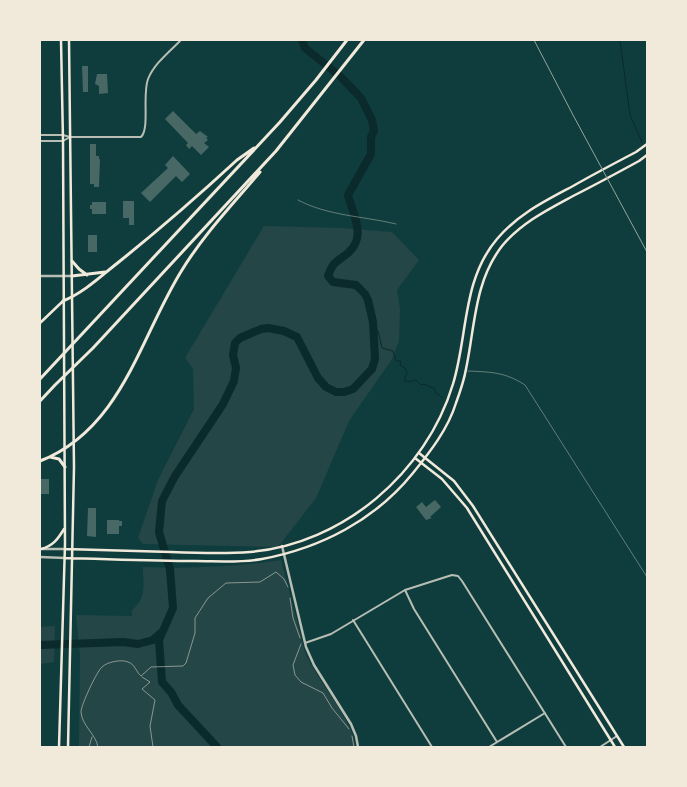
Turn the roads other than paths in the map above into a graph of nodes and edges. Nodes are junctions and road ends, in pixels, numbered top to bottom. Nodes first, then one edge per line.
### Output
1 (61, 40) edge
2 (69, 40) edge
3 (181, 40) edge
4 (347, 40) edge
5 (364, 40) edge
6 (40, 135) edge
7 (63, 135) junction
8 (70, 137) junction
9 (63, 141) junction
10 (40, 142) edge
11 (260, 143) junction
12 (647, 144) edge
13 (276, 151) junction
14 (647, 155) edge
15 (63, 198) junction
16 (71, 198) junction
17 (298, 200) dead end
18 (396, 224) dead end
19 (72, 261) junction
20 (108, 271) junction
21 (88, 275) junction
22 (40, 276) edge
23 (62, 276) junction
24 (72, 276) junction
25 (72, 297) junction
26 (64, 301) junction
27 (40, 323) edge
28 (457, 369) junction
29 (466, 371) junction
30 (40, 379) edge
31 (40, 401) edge
32 (74, 443) junction
33 (65, 449) junction
34 (419, 453) junction
35 (49, 457) junction
36 (415, 458) junction
37 (425, 458) junction
38 (40, 460) edge
39 (422, 463) junction
40 (65, 466) junction
41 (65, 488) junction
42 (74, 488) junction
43 (65, 528) junction
44 (282, 546) junction
45 (41, 549) edge
46 (65, 549) junction
47 (72, 549) junction
48 (132, 551) junction
49 (284, 554) junction
50 (40, 557) edge
51 (65, 558) junction
52 (72, 558) junction
53 (131, 560) junction
54 (647, 577) edge
55 (405, 590) junction
56 (63, 612) junction
57 (71, 612) junction
58 (539, 612) junction
59 (533, 615) junction
60 (354, 620) junction
61 (305, 643) junction
62 (61, 681) junction
63 (70, 682) junction
64 (545, 713) junction
65 (60, 718) junction
66 (69, 718) junction
67 (617, 736) junction
68 (611, 740) junction
69 (497, 742) junction
70 (59, 747) edge
71 (68, 747) edge
72 (358, 747) edge
73 (432, 747) edge
74 (489, 747) edge
75 (566, 747) edge
76 (600, 747) edge
77 (616, 747) edge
78 (624, 747) edge

1 - 7 main road
2 - 8 main road
3 - 8 street
4 - 11 highway
5 - 13 highway
6 - 7 street
7 - 8 street
7 - 9 main road
8 - 9 street
8 - 16 main road
9 - 10 street
9 - 15 main road
11 - 20 highway
11 - 30 highway
12 - 28 main road
13 - 31 highway
13 - 32 highway
14 - 29 main road
15 - 16 main road
15 - 23 main road
16 - 19 main road
17 - 18 lane
19 - 21 highway
19 - 24 main road
20 - 21 highway
20 - 25 highway
21 - 24 highway
22 - 23 street
23 - 24 street
23 - 26 main road
24 - 25 main road
25 - 26 highway
25 - 32 main road
26 - 27 main road
26 - 33 main road
28 - 29 main road
28 - 34 main road
29 - 37 main road
29 - 54 lane
32 - 33 highway
32 - 42 main road
33 - 35 highway
33 - 40 main road
34 - 36 main road
34 - 37 main road
35 - 38 highway
35 - 40 highway
36 - 39 main road
36 - 44 main road
37 - 39 main road
37 - 58 main road
39 - 49 main road
39 - 59 main road
40 - 41 main road
41 - 42 main road
41 - 43 main road
42 - 47 main road
43 - 45 main road
43 - 46 main road
44 - 48 main road
44 - 49 street
45 - 46 street
46 - 47 main road
46 - 51 main road
47 - 48 main road
47 - 52 main road
48 - 53 main road
49 - 53 main road
49 - 61 street
50 - 51 street
51 - 52 main road
51 - 56 main road
52 - 53 main road
52 - 57 main road
55 - 60 street
55 - 64 street
55 - 69 street
56 - 57 main road
56 - 62 main road
57 - 63 main road
58 - 59 main road
58 - 67 main road
59 - 68 main road
60 - 61 street
60 - 73 street
61 - 72 street
62 - 63 main road
62 - 65 main road
63 - 66 main road
64 - 69 street
64 - 75 street
65 - 66 main road
65 - 70 main road
66 - 71 main road
67 - 68 street
67 - 78 main road
68 - 76 street
68 - 77 main road
69 - 74 street

